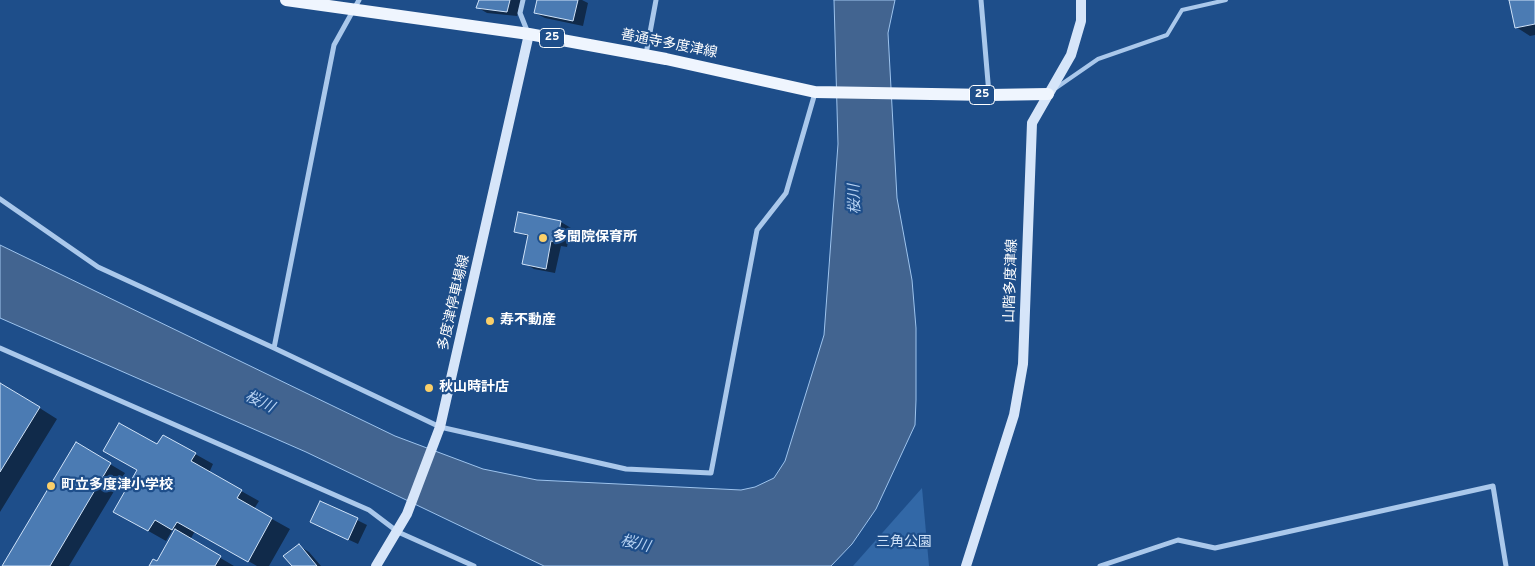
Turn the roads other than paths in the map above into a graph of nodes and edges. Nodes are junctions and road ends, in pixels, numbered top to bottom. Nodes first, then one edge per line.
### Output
1 (286, 0) edge
2 (523, 0) edge
3 (656, 0) edge
4 (981, 0) edge
5 (1081, 0) edge
6 (1226, 0) edge
7 (358, 4) edge
8 (529, 34) junction
9 (646, 55) junction
10 (815, 92) junction
11 (1048, 94) junction
12 (989, 96) junction
13 (0, 199) edge
14 (0, 348) edge
15 (274, 348) junction
16 (440, 427) junction
17 (398, 532) junction
18 (376, 566) edge
19 (474, 566) edge
20 (966, 566) edge
21 (1100, 566) edge
22 (1506, 566) edge

1 - 7 main road, 善通寺多度津線 / 25
2 - 8 street
3 - 9 street
4 - 12 street
5 - 11 main road, 山階多度津線
6 - 11 lane
7 - 8 main road, 善通寺多度津線 / 25
7 - 15 street
8 - 9 main road, 善通寺多度津線 / 25
8 - 16 main road, 多度津停車場線
9 - 10 main road, 善通寺多度津線 / 25
10 - 12 main road, 善通寺多度津線 / 25
10 - 16 street
11 - 12 main road, 善通寺多度津線 / 25
11 - 20 main road, 山階多度津線
13 - 15 street
14 - 17 street
15 - 16 street
16 - 17 main road, 多度津停車場線
17 - 18 main road, 多度津停車場線
17 - 19 street
21 - 22 street

